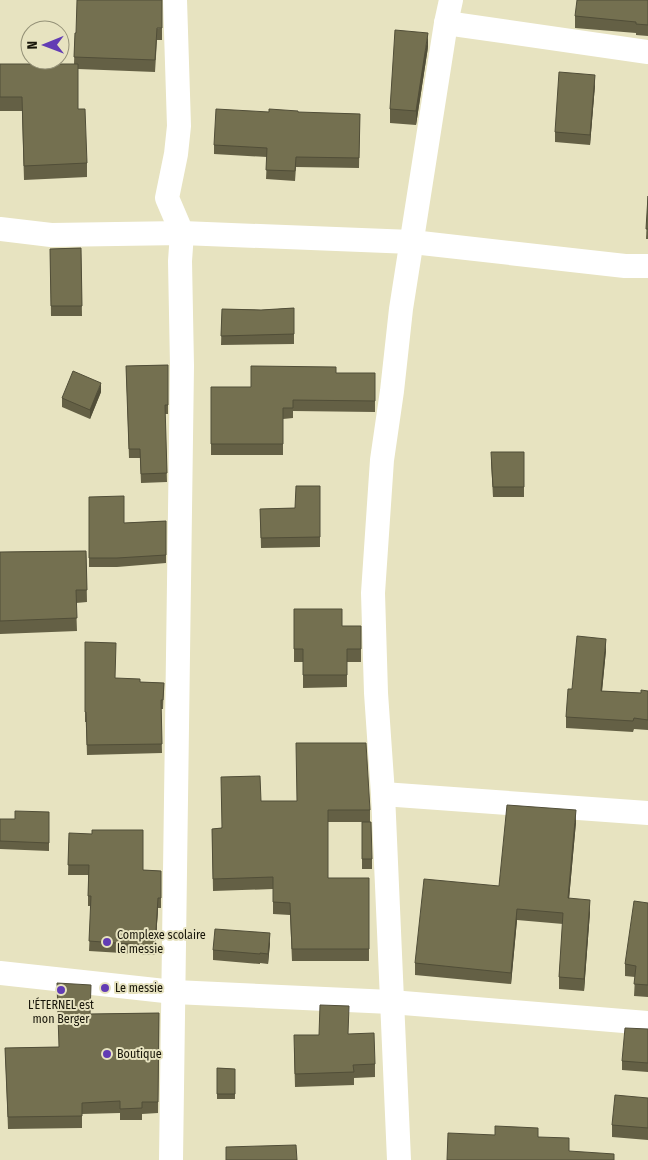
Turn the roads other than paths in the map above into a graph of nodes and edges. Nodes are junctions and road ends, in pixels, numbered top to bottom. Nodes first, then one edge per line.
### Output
1 (175, 0) edge
2 (448, 11) edge
3 (648, 52) edge
4 (0, 229) edge
5 (182, 233) junction
6 (412, 242) junction
7 (648, 266) edge
8 (383, 794) junction
9 (648, 813) edge
10 (0, 973) edge
11 (174, 992) junction
12 (391, 1002) junction
13 (648, 1023) edge
14 (171, 1160) edge
15 (398, 1160) edge

1 - 5 street
2 - 3 street
2 - 6 street
4 - 5 street
5 - 6 street
5 - 11 street
6 - 7 street
6 - 8 street
8 - 9 street
8 - 12 street
10 - 11 street
11 - 12 street
11 - 14 street
12 - 13 street
12 - 15 street

